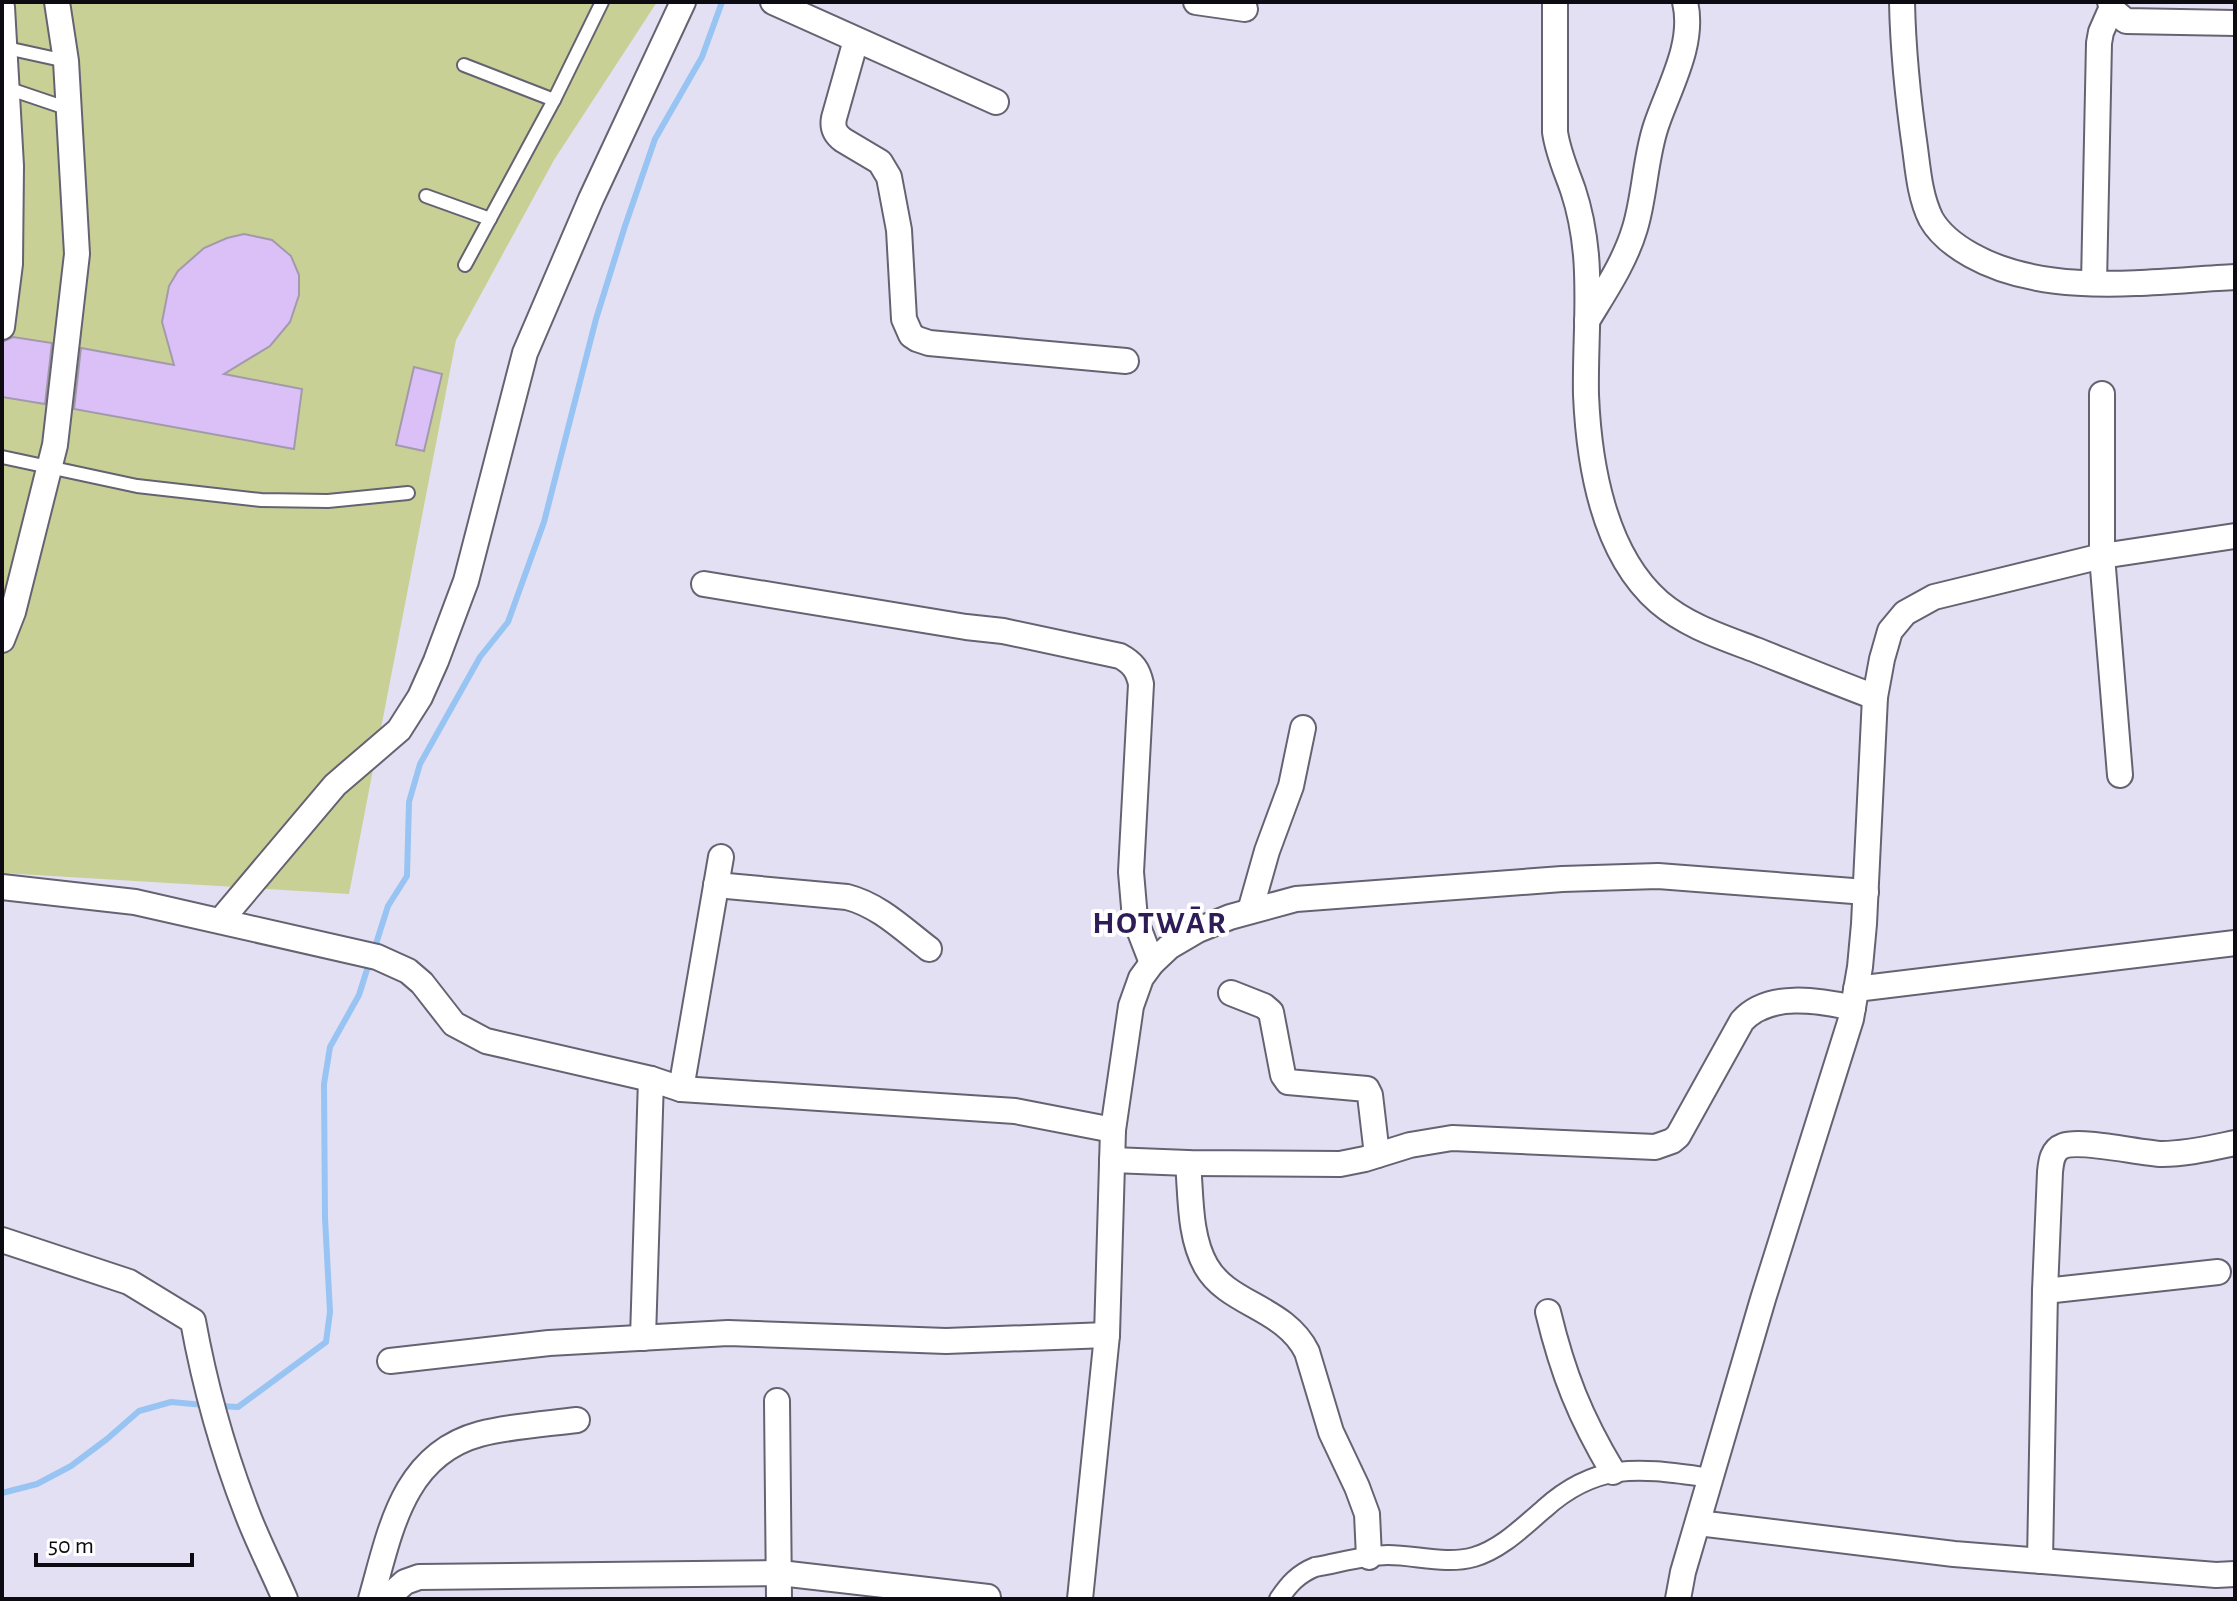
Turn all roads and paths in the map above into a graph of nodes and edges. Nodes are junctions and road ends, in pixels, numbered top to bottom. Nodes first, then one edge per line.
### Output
1 (57, 2) edge
2 (602, 2) edge
3 (683, 2) edge
4 (773, 2) edge
5 (1196, 2) edge
6 (1555, 2) edge
7 (1685, 2) edge
8 (1902, 2) edge
9 (2111, 5) edge
10 (2, 7) edge
11 (1245, 9) dead end
12 (2235, 23) edge
13 (856, 40) junction
14 (3, 47) edge
15 (66, 61) junction
16 (464, 65) dead end
17 (4, 87) edge
18 (554, 100) junction
19 (996, 102) dead end
20 (69, 109) junction
21 (426, 196) dead end
22 (490, 219) junction
23 (465, 265) dead end
24 (2235, 277) edge
25 (2094, 283) junction
26 (1586, 323) junction
27 (2, 327) edge
28 (1126, 361) dead end
29 (2102, 394) dead end
30 (2, 457) edge
31 (49, 468) junction
32 (408, 493) dead end
33 (2235, 536) edge
34 (2102, 556) junction
35 (704, 584) dead end
36 (2, 640) edge
37 (1875, 697) junction
38 (1303, 728) dead end
39 (2120, 775) dead end
40 (721, 857) dead end
41 (716, 885) junction
42 (2, 887) edge
43 (1866, 892) junction
44 (1250, 911) junction
45 (221, 920) junction
46 (2235, 943) edge
47 (929, 949) dead end
48 (1152, 963) junction
49 (1231, 993) dead end
50 (1854, 998) junction
51 (651, 1079) junction
52 (681, 1089) junction
53 (1113, 1130) junction
54 (2235, 1143) edge
55 (1377, 1155) junction
56 (1112, 1160) junction
57 (1188, 1163) junction
58 (2, 1240) edge
59 (2218, 1272) dead end
60 (2045, 1291) junction
61 (1548, 1312) dead end
62 (1107, 1335) junction
63 (643, 1338) junction
64 (390, 1361) dead end
65 (777, 1401) dead end
66 (577, 1420) dead end
67 (1613, 1472) junction
68 (1712, 1478) junction
69 (1698, 1523) junction
70 (1369, 1557) junction
71 (2040, 1561) junction
72 (780, 1573) junction
73 (2223, 1583) edge
74 (988, 1597) edge
75 (285, 1599) edge
76 (371, 1599) edge
77 (386, 1599) edge
78 (779, 1599) edge
79 (1080, 1599) edge
80 (1279, 1599) edge
81 (1678, 1599) edge

1 - 15 street
2 - 18 lane
3 - 45 street
4 - 13 street
5 - 11 street
6 - 26 street
7 - 26 street
8 - 25 street
9 - 12 street
9 - 25 street
10 - 14 street
13 - 19 street
13 - 28 street
14 - 15 lane
14 - 17 street
15 - 20 street
16 - 18 lane
17 - 20 lane
17 - 27 street
18 - 22 lane
20 - 31 street
21 - 22 lane
22 - 23 lane
24 - 25 street
26 - 37 street
29 - 34 street
30 - 31 lane
31 - 32 lane
31 - 36 street
33 - 34 street
34 - 37 street
34 - 39 street
35 - 48 street
37 - 43 street
38 - 44 street
40 - 41 street
41 - 47 street
41 - 52 street
42 - 45 street
43 - 44 street
43 - 50 street
44 - 48 street
45 - 51 street
46 - 50 street
48 - 53 street
49 - 55 street
50 - 55 street
50 - 68 street
51 - 52 street
51 - 63 street
52 - 53 street
53 - 56 street
54 - 60 street
55 - 57 street
56 - 57 street
56 - 62 street
57 - 70 street
58 - 75 street
59 - 60 street
60 - 71 street
61 - 67 street
62 - 63 street
62 - 79 street
63 - 64 street
65 - 72 street
66 - 76 street
67 - 68 street
67 - 70 street
68 - 69 street
69 - 71 street
69 - 81 street
70 - 80 street
71 - 73 street
72 - 74 street
72 - 77 street
72 - 78 street

